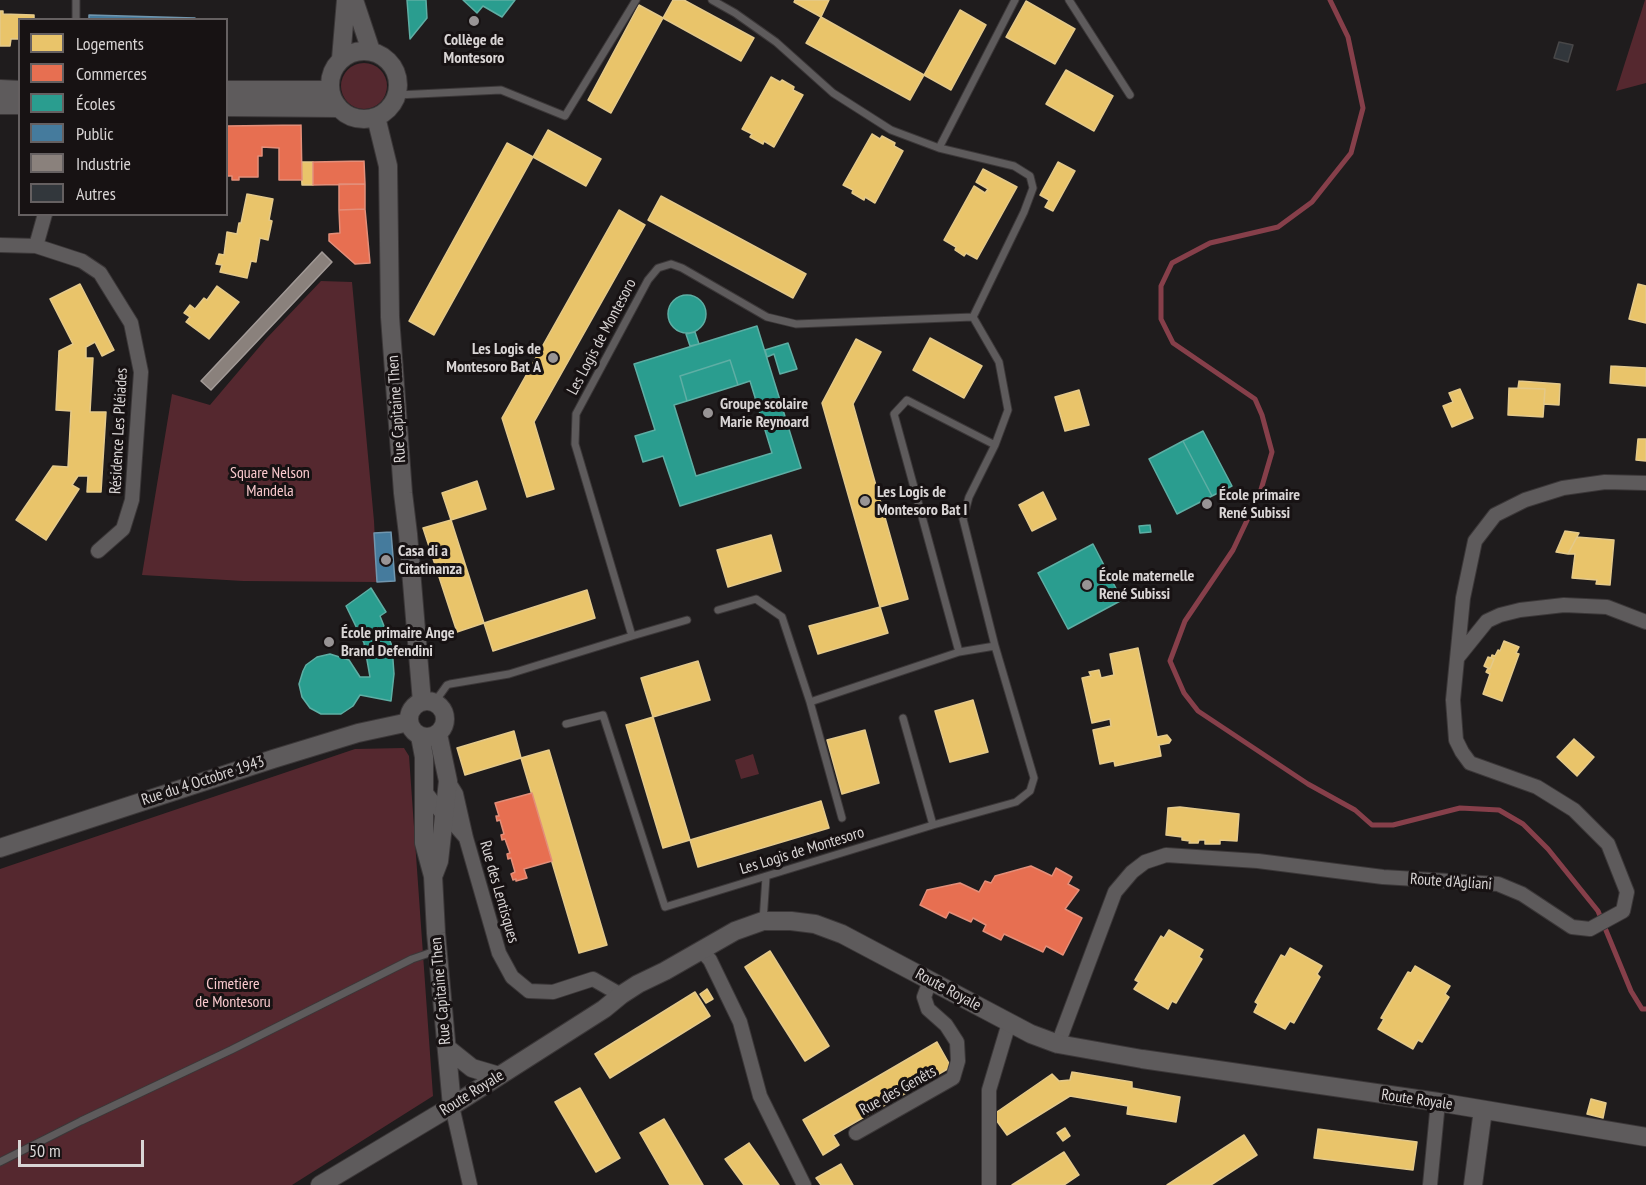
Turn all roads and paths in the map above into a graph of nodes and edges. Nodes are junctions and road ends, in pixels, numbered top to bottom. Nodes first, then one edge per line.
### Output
1 (76, 0) edge
2 (346, 0) edge
3 (354, 0) edge
4 (636, 0) edge
5 (712, 0) edge
6 (1015, 0) edge
7 (1069, 0) edge
8 (76, 18) edge
9 (371, 51) junction
10 (341, 58) junction
11 (0, 89) edge
12 (18, 90) edge
13 (228, 90) edge
14 (329, 90) junction
15 (397, 95) junction
16 (1130, 95) dead end
17 (0, 105) edge
18 (18, 105) edge
19 (228, 107) edge
20 (338, 108) junction
21 (376, 117) junction
22 (939, 148) junction
23 (44, 216) edge
24 (0, 245) edge
25 (36, 246) junction
26 (973, 317) junction
27 (995, 445) junction
28 (1646, 483) edge
29 (98, 551) dead end
30 (718, 610) dead end
31 (687, 620) dead end
32 (1646, 622) edge
33 (632, 636) junction
34 (995, 646) junction
35 (959, 652) junction
36 (1458, 657) junction
37 (428, 702) junction
38 (810, 702) junction
39 (903, 718) dead end
40 (566, 724) dead end
41 (422, 731) junction
42 (448, 781) junction
43 (424, 790) junction
44 (446, 814) junction
45 (842, 818) dead end
46 (933, 825) junction
47 (466, 838) junction
48 (0, 848) edge
49 (433, 876) junction
50 (766, 878) junction
51 (763, 921) junction
52 (438, 950) junction
53 (701, 950) junction
54 (930, 981) junction
55 (621, 995) junction
56 (1009, 1023) junction
57 (1058, 1044) junction
58 (447, 1048) junction
59 (500, 1076) junction
60 (1438, 1102) junction
61 (452, 1106) junction
62 (1483, 1110) junction
63 (856, 1133) dead end
64 (1646, 1137) edge
65 (0, 1162) edge
66 (320, 1185) edge
67 (470, 1185) edge
68 (804, 1185) edge
69 (989, 1185) edge
70 (1430, 1185) edge
71 (1473, 1185) edge

1 - 8 lane
2 - 10 main road
3 - 9 main road
4 - 15 lane
5 - 22 lane
6 - 22 lane
7 - 16 lane
9 - 10 main road
9 - 15 main road
10 - 14 main road
11 - 12 main road
13 - 14 main road
14 - 20 main road
15 - 21 main road
17 - 18 main road
19 - 20 main road
20 - 21 main road
21 - 37 main road, Rue Capitaine Then
22 - 26 lane
23 - 25 street
24 - 25 street, Résidence Les Pléiades
25 - 29 street, Résidence Les Pléiades
26 - 27 lane, Les Logis de Montesoro
26 - 33 lane, Les Logis de Montesoro
27 - 34 lane, Les Logis de Montesoro
27 - 35 lane
28 - 36 street, Route d'Agliani
30 - 38 lane
31 - 33 lane
32 - 36 street
33 - 37 lane
34 - 35 lane
34 - 46 lane, Les Logis de Montesoro
35 - 38 lane
36 - 57 street, Route d'Agliani
37 - 41 main road
37 - 41 main road, Rue Capitaine Then
38 - 45 lane
39 - 46 lane
40 - 50 lane, Les Logis de Montesoro
41 - 42 main road, Rue Capitaine Then
41 - 43 main road, Rue Capitaine Then
41 - 48 main road, Rue du 4 Octobre 1943
42 - 44 main road, Rue Capitaine Then
42 - 47 street, Rue des Lentisques
43 - 44 street, Rue des Lentisques
43 - 49 main road, Rue Capitaine Then
44 - 47 street, Rue des Lentisques
44 - 49 main road, Rue Capitaine Then
46 - 50 lane, Les Logis de Montesoro
47 - 55 street, Rue des Lentisques
49 - 52 main road, Rue Capitaine Then
50 - 51 lane
51 - 53 main road, Route Royale
51 - 54 main road, Route Royale
52 - 58 main road, Rue Capitaine Then
52 - 65 lane
53 - 55 main road, Route Royale
53 - 68 street
54 - 56 main road, Route Royale
54 - 63 street, Rue des Genêts
55 - 59 main road, Route Royale
56 - 57 main road, Route Royale
56 - 69 street
57 - 60 main road, Route Royale
58 - 59 main road
58 - 61 main road, Rue Capitaine Then
59 - 61 main road, Route Royale
60 - 62 main road, Route Royale
60 - 70 street
61 - 66 main road, Route Royale
61 - 67 street
62 - 64 main road, Route Royale
62 - 71 main road

